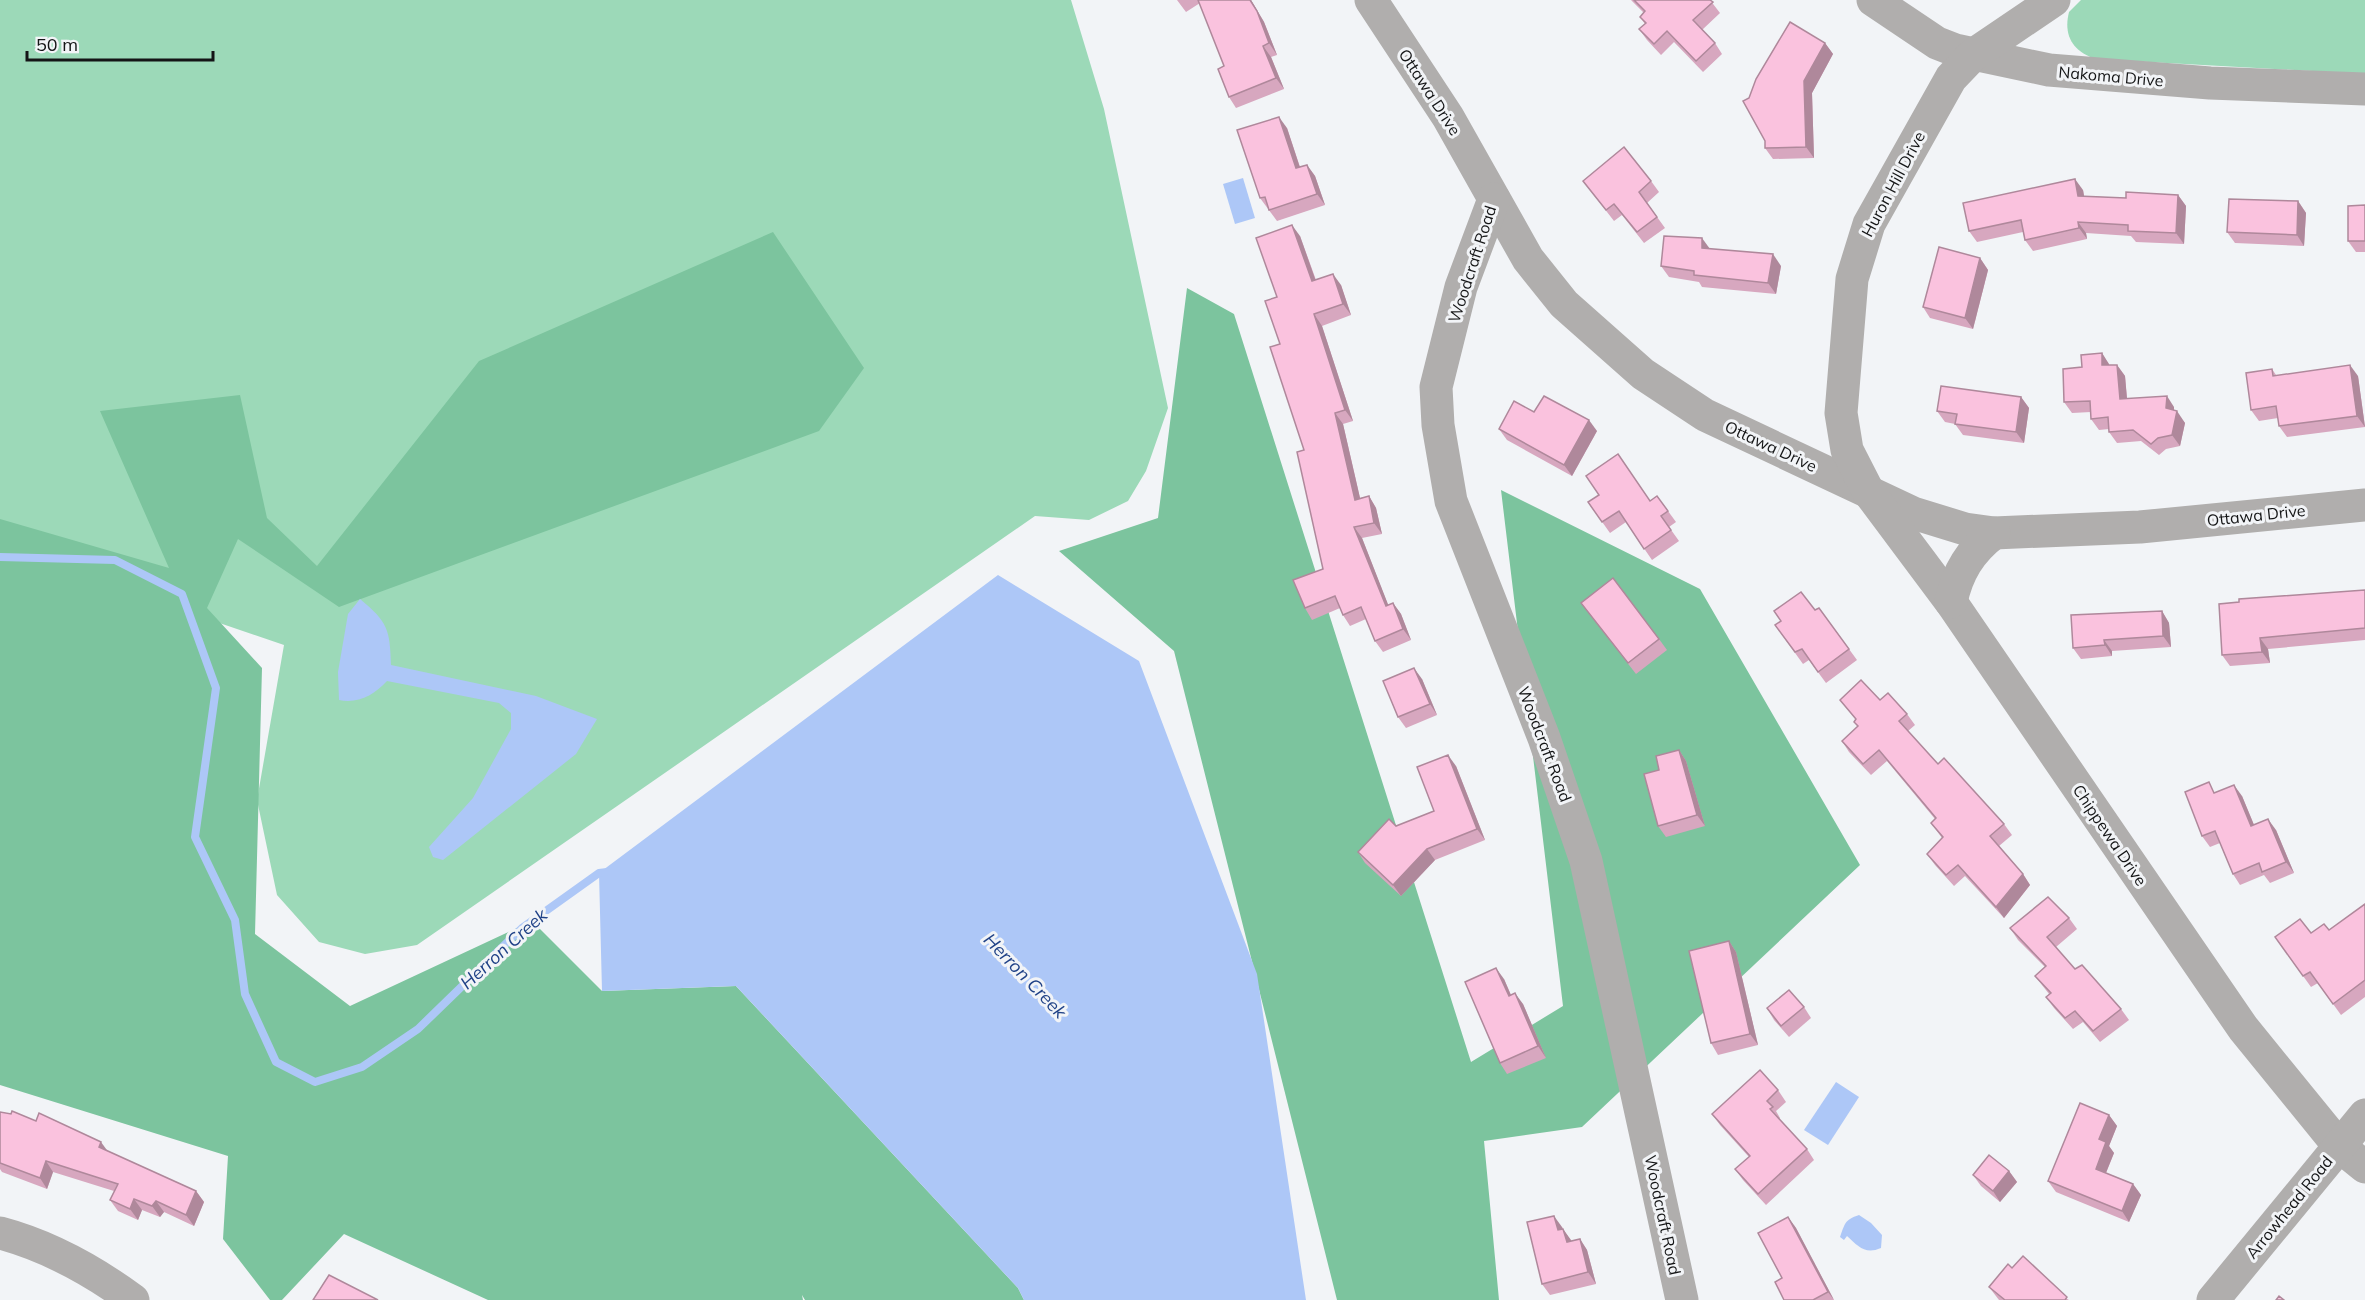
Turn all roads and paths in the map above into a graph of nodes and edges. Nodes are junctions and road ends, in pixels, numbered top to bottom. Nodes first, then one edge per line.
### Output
1 (1371, 0) edge
2 (1873, 0) edge
3 (2055, 0) edge
4 (1973, 55) junction
5 (2365, 89) edge
6 (1494, 199) junction
7 (1868, 491) junction
8 (2365, 505) edge
9 (1994, 533) junction
10 (1951, 602) junction
11 (2365, 1115) edge
12 (2339, 1146) junction
13 (2365, 1167) edge
14 (0, 1233) edge
15 (133, 1300) edge
16 (1682, 1300) edge
17 (2213, 1300) edge

1 - 6 street, Ottawa Drive
2 - 4 street, Nakoma Drive
3 - 4 street, Huron Hill Drive
4 - 5 street, Nakoma Drive
4 - 7 street, Huron Hill Drive
6 - 7 street, Ottawa Drive
6 - 16 street, Woodcraft Road
7 - 9 street, Ottawa Drive
7 - 10 street, Chippewa Drive
8 - 9 street, Ottawa Drive
9 - 10 street
10 - 12 street, Chippewa Drive
11 - 12 street, Arrowhead Road
12 - 13 street, Chippewa Drive
12 - 17 street, Arrowhead Road
14 - 15 street

